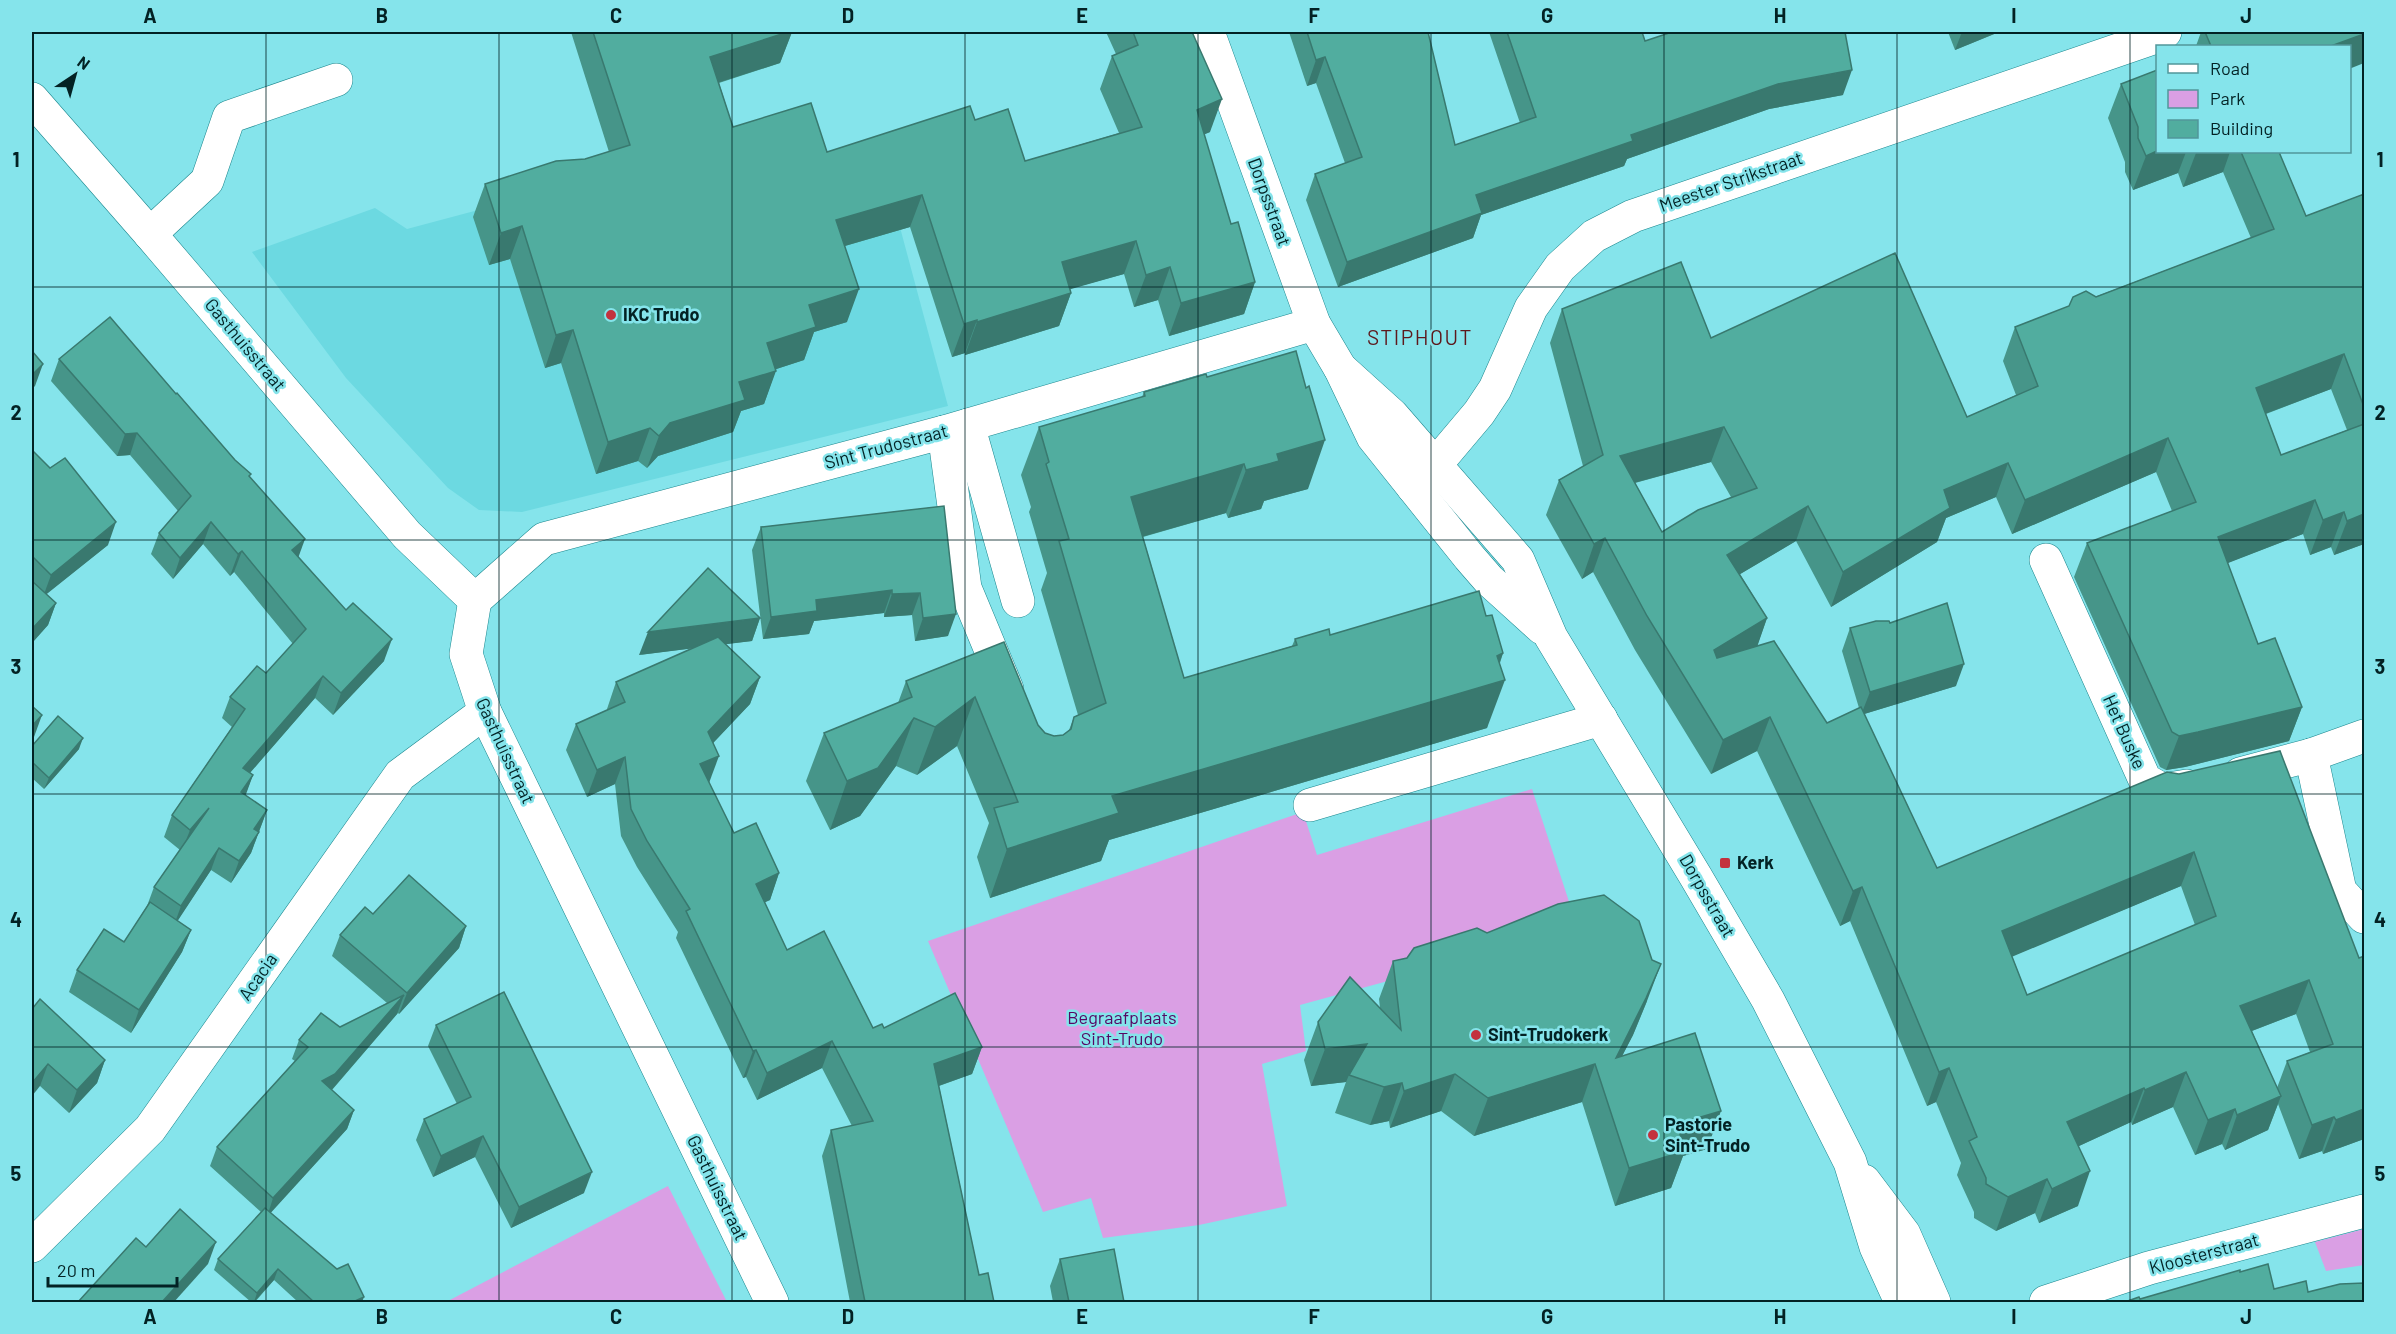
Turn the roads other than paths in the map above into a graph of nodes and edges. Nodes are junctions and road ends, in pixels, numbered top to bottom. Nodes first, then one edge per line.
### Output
1 (1208, 32) edge
2 (2165, 32) edge
3 (336, 80) dead end
4 (32, 99) edge
5 (150, 234) junction
6 (1314, 324) junction
7 (1340, 368) junction
8 (956, 429) junction
9 (1436, 464) junction
10 (1413, 487) junction
11 (2046, 560) dead end
12 (475, 600) junction
13 (1018, 601) dead end
14 (1551, 637) junction
15 (485, 712) junction
16 (1016, 714) edge
17 (1600, 719) junction
18 (2364, 736) edge
19 (2311, 755) junction
20 (1310, 805) dead end
21 (2364, 917) edge
22 (1850, 1162) junction
23 (2364, 1211) edge
24 (32, 1246) edge
25 (772, 1302) edge
26 (1901, 1302) edge
27 (1934, 1302) edge
28 (2046, 1302) edge

1 - 6 street, Dorpsstraat
2 - 9 street, Meester Strikstraat
3 - 5 street
4 - 5 street, Gasthuisstraat
5 - 12 street, Gasthuisstraat
6 - 7 street, Dorpsstraat
6 - 8 street, Sint Trudostraat
7 - 9 street, Dorpsstraat
7 - 10 street, Dorpsstraat
8 - 12 street, Sint Trudostraat
8 - 13 street
8 - 16 street
9 - 10 street, Meester Strikstraat
9 - 14 street, Dorpsstraat
10 - 14 street, Dorpsstraat
11 - 19 street, Het Buske
12 - 15 street, Gasthuisstraat
14 - 17 street, Dorpsstraat
15 - 24 street, Acacia
15 - 25 street, Gasthuisstraat
17 - 20 street
17 - 22 street, Dorpsstraat
18 - 19 street, Het Buske
19 - 21 street
22 - 26 street, Dorpsstraat
22 - 27 street, Dorpsstraat
23 - 28 street, Kloosterstraat

